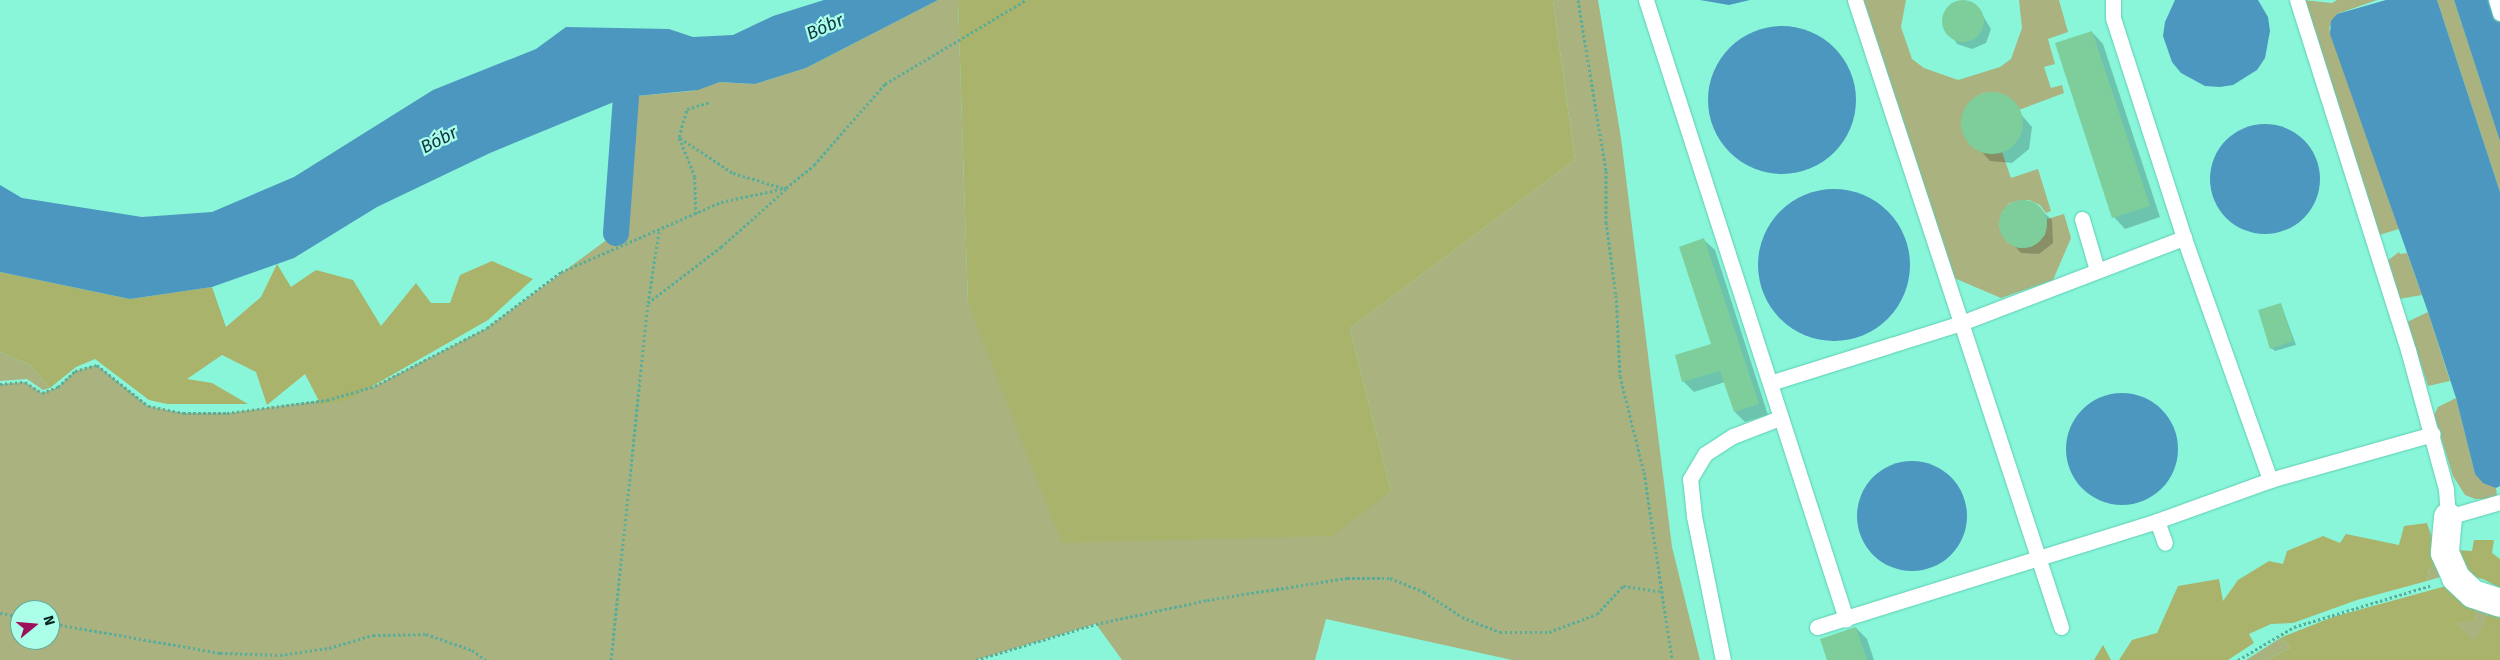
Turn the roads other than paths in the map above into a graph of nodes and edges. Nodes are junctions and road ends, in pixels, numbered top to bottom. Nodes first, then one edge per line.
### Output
1 (1646, 0) edge
2 (1855, 0) edge
3 (2113, 0) edge
4 (2297, 0) edge
5 (2496, 0) edge
6 (2500, 13) edge
7 (2082, 219) dead end
8 (2184, 238) junction
9 (2096, 270) junction
10 (1961, 323) junction
11 (1770, 383) junction
12 (1780, 418) junction
13 (2432, 434) junction
14 (2270, 480) junction
15 (2500, 502) edge
16 (2448, 517) junction
17 (2157, 521) junction
18 (2165, 543) dead end
19 (2040, 557) junction
20 (2500, 602) edge
21 (1846, 619) junction
22 (1816, 627) dead end
23 (2061, 627) dead end
24 (1723, 660) edge

1 - 11 lane
2 - 10 lane
3 - 8 lane
4 - 13 lane
5 - 6 lane
7 - 9 lane
8 - 9 lane
8 - 14 lane
9 - 10 lane
10 - 11 lane
10 - 19 lane
11 - 12 lane
12 - 21 lane
12 - 24 lane
13 - 14 lane
13 - 16 lane
14 - 17 lane
15 - 16 lane
16 - 20 street
17 - 18 lane
17 - 19 lane
19 - 21 lane
19 - 23 lane
21 - 22 lane

